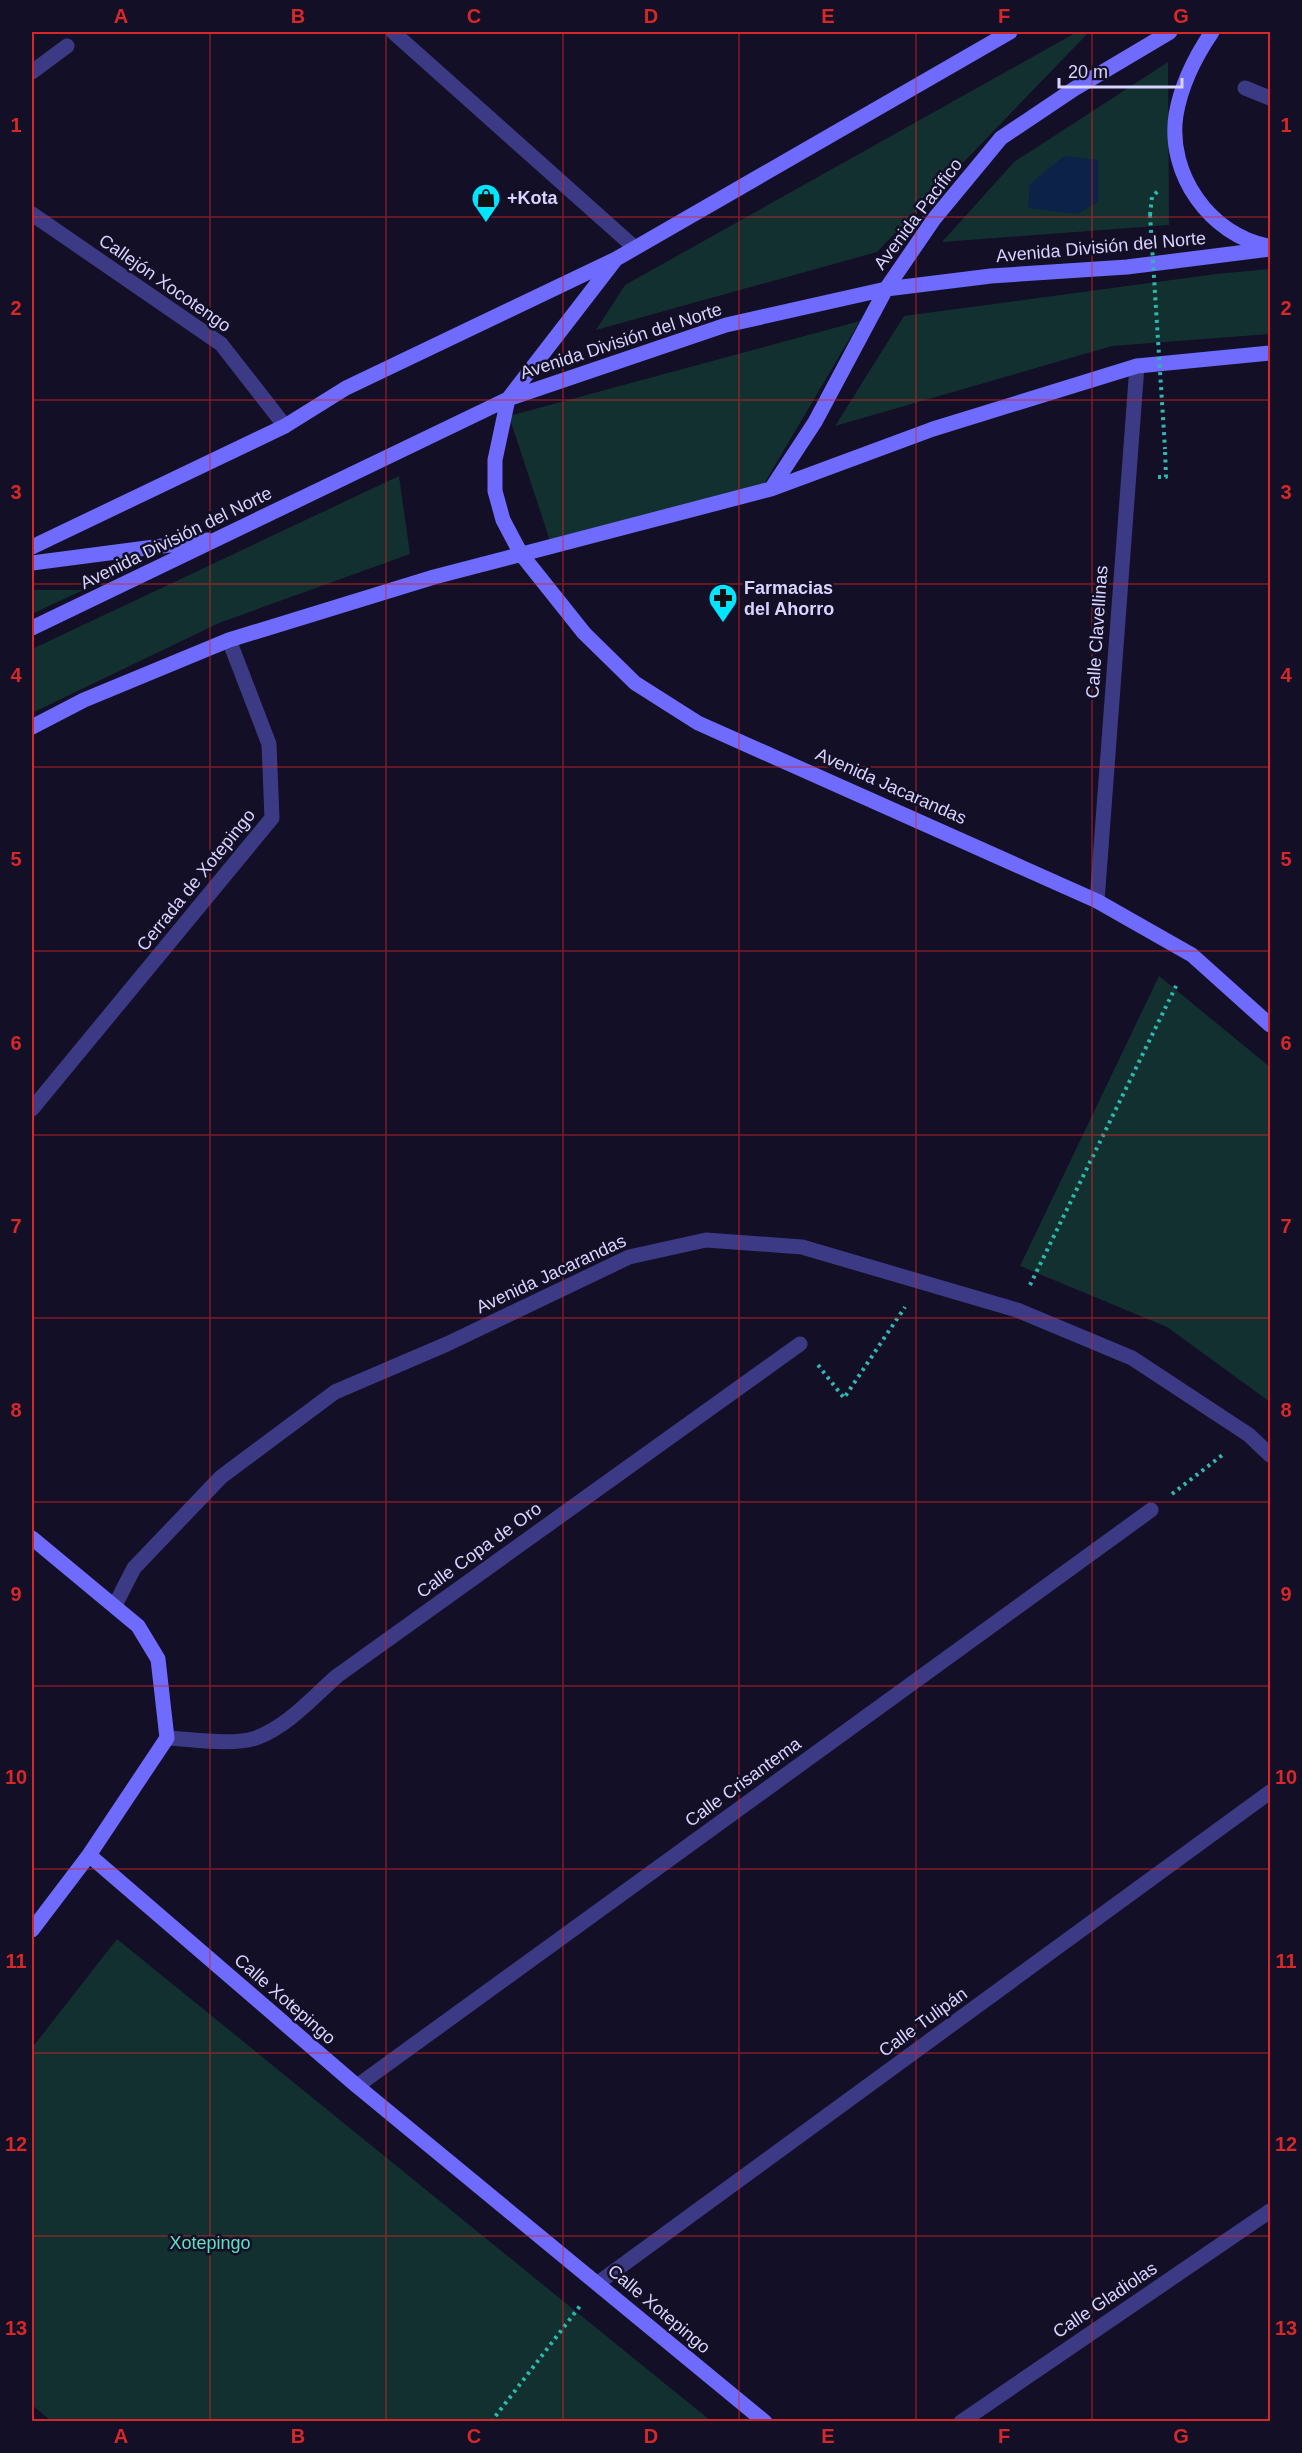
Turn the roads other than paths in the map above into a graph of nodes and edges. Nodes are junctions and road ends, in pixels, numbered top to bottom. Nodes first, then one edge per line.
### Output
1 (393, 32) edge
2 (1010, 32) edge
3 (1170, 32) edge
4 (1212, 32) edge
5 (67, 46) dead end
6 (32, 72) edge
7 (1245, 88) dead end
8 (1270, 98) edge
9 (32, 214) edge
10 (634, 247) junction
11 (1270, 248) edge
12 (616, 259) junction
13 (886, 288) junction
14 (1270, 353) edge
15 (1137, 366) junction
16 (508, 399) junction
17 (285, 426) junction
18 (771, 489) junction
19 (223, 538) junction
20 (32, 547) edge
21 (521, 554) junction
22 (32, 563) edge
23 (32, 628) edge
24 (229, 640) junction
25 (32, 727) edge
26 (1097, 901) junction
27 (1270, 1025) edge
28 (32, 1109) edge
29 (800, 1344) road end
30 (1270, 1455) edge
31 (1151, 1510) road end
32 (32, 1538) edge
33 (114, 1605) junction
34 (167, 1738) junction
35 (1270, 1792) edge
36 (89, 1855) junction
37 (32, 1930) edge
38 (357, 2086) junction
39 (1270, 2211) edge
40 (598, 2283) junction
41 (765, 2421) edge
42 (961, 2421) edge

1 - 10 street
2 - 10 street
3 - 13 street, Avenida Pacífico
4 - 11 street
5 - 6 street
7 - 8 street
9 - 17 street, Callejón Xocotengo
10 - 12 street
11 - 13 street, Avenida División del Norte
12 - 16 street
12 - 17 street
13 - 16 street, Avenida División del Norte
13 - 18 street, Avenida Pacífico
14 - 15 street
15 - 18 street
15 - 26 street, Calle Clavellinas
16 - 19 street, Avenida División del Norte
16 - 21 street, Avenida Jacarandas
17 - 20 street
18 - 21 street
19 - 22 street
19 - 23 street, Avenida División del Norte
21 - 24 street
21 - 26 street, Avenida Jacarandas
24 - 25 street
24 - 28 street, Cerrada de Xotepingo
26 - 27 street, Avenida Jacarandas
29 - 34 street, Calle Copa de Oro
30 - 33 street, Avenida Jacarandas
31 - 38 street, Calle Crisantema
32 - 33 street
33 - 34 street
34 - 36 street
35 - 40 street, Calle Tulipán
36 - 37 street
36 - 38 street, Calle Xotepingo
38 - 40 street, Calle Xotepingo
39 - 42 street, Calle Gladiolas
40 - 41 street, Calle Xotepingo

